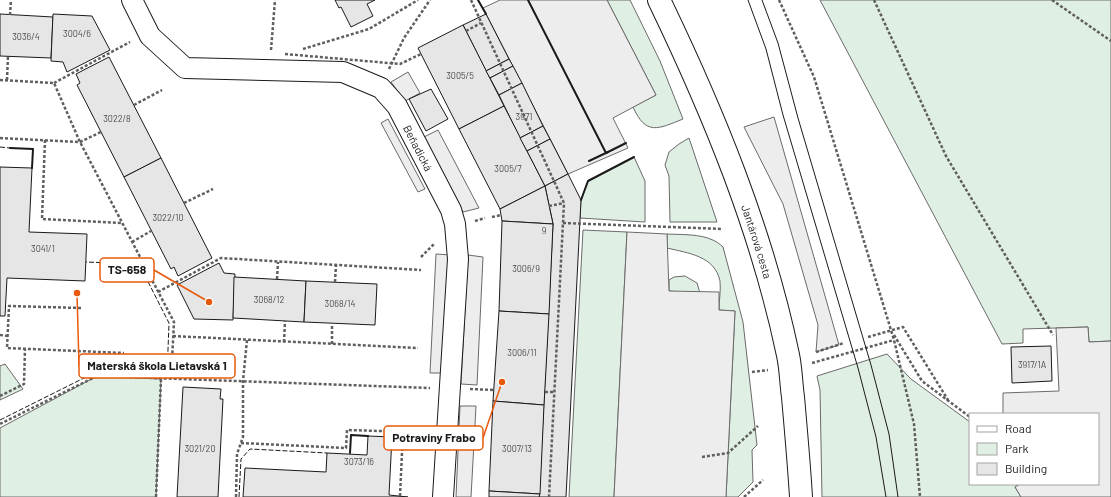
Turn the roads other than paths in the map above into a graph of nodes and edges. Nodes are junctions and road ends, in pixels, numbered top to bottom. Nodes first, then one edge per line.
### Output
1 (132, 0) edge
2 (659, 0) edge
3 (443, 497) edge
4 (801, 497) edge

1 - 3 street, Beňadická
2 - 4 street, Jantárová cesta

